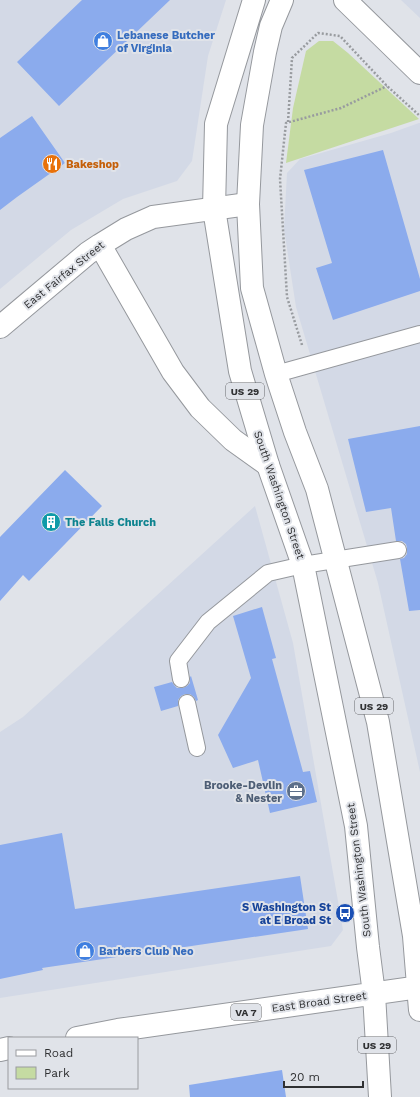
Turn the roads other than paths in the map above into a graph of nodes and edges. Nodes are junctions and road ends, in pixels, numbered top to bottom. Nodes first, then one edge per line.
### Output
1 (254, 0) edge
2 (282, 0) edge
3 (345, 0) edge
4 (420, 73) edge
5 (248, 204) junction
6 (214, 209) junction
7 (100, 245) junction
8 (0, 327) edge
9 (420, 334) edge
10 (276, 374) junction
11 (268, 465) junction
12 (398, 550) dead end
13 (336, 560) junction
14 (303, 565) junction
15 (182, 679) dead end
16 (187, 703) dead end
17 (197, 748) dead end
18 (420, 988) edge
19 (374, 994) junction
20 (420, 1010) edge
21 (82, 1037) edge
22 (380, 1097) edge

1 - 6 main road, South Washington Street / US 29
2 - 5 main road, US 29
3 - 4 main road
5 - 6 main road, East Fairfax Street
5 - 10 main road, US 29
6 - 7 main road, East Fairfax Street
6 - 11 main road, South Washington Street / US 29
7 - 8 main road, East Fairfax Street
7 - 11 main road
9 - 10 lane
10 - 13 main road, US 29
11 - 14 main road, South Washington Street / US 29
12 - 13 lane
13 - 14 lane
13 - 18 main road, US 29
14 - 15 lane
14 - 19 main road, South Washington Street / US 29
16 - 17 lane
18 - 19 main road, East Broad Street / VA 7
18 - 20 main road, US 29
19 - 21 main road, East Broad Street / VA 7
19 - 22 main road, US 29

